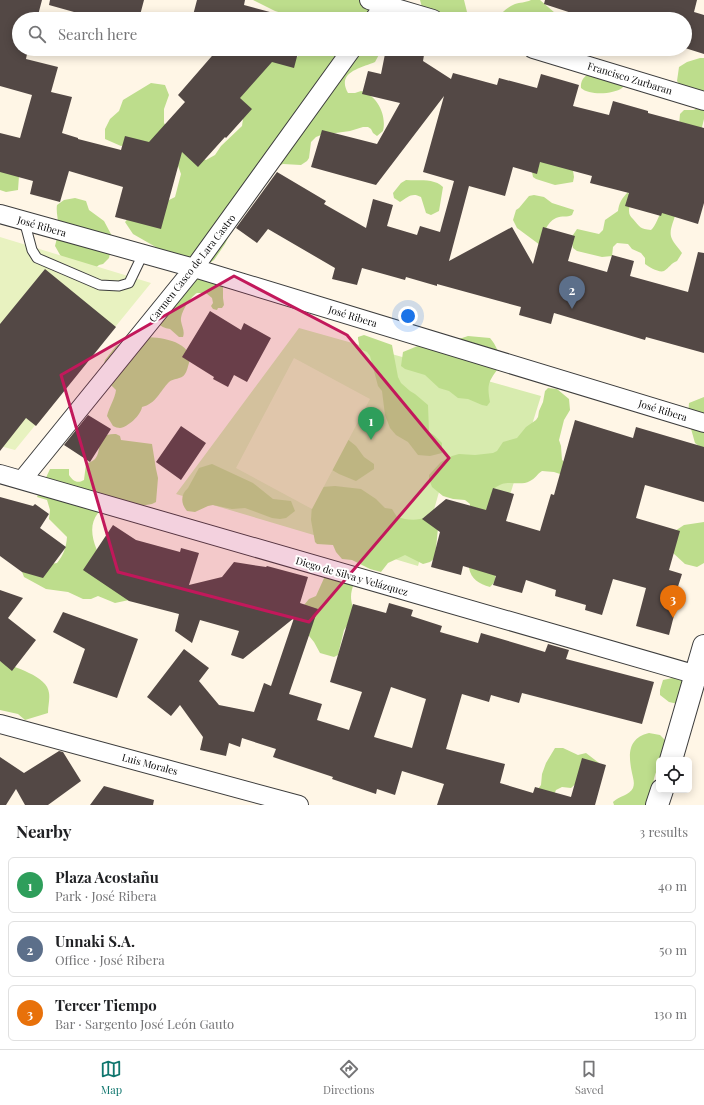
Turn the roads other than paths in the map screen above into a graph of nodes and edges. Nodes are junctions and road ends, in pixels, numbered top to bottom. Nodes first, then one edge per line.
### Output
1 (381, 1) edge
2 (377, 12) edge
3 (413, 12) edge
4 (347, 56) edge
5 (556, 56) edge
6 (704, 101) edge
7 (0, 214) edge
8 (24, 220) junction
9 (143, 254) junction
10 (194, 268) junction
11 (704, 423) edge
12 (0, 474) edge
13 (22, 480) junction
14 (704, 646) edge
15 (700, 676) edge
16 (0, 724) edge
17 (672, 757) edge
18 (661, 793) edge
19 (299, 805) edge
20 (657, 805) edge

1 - 2 street
1 - 3 street
4 - 10 street, Carmen Casco de Lara Castro
5 - 6 street, Francisco Zurbaran
7 - 8 street, José Ribera
8 - 9 street, José Ribera
8 - 9 lane
9 - 10 street, José Ribera
10 - 11 street, José Ribera
10 - 13 street, Carmen Casco de Lara Castro
12 - 13 street, Diego de Silva y Velázquez
13 - 15 street, Diego de Silva y Velázquez
14 - 15 street
15 - 17 street
16 - 19 street, Luis Morales
18 - 20 street

